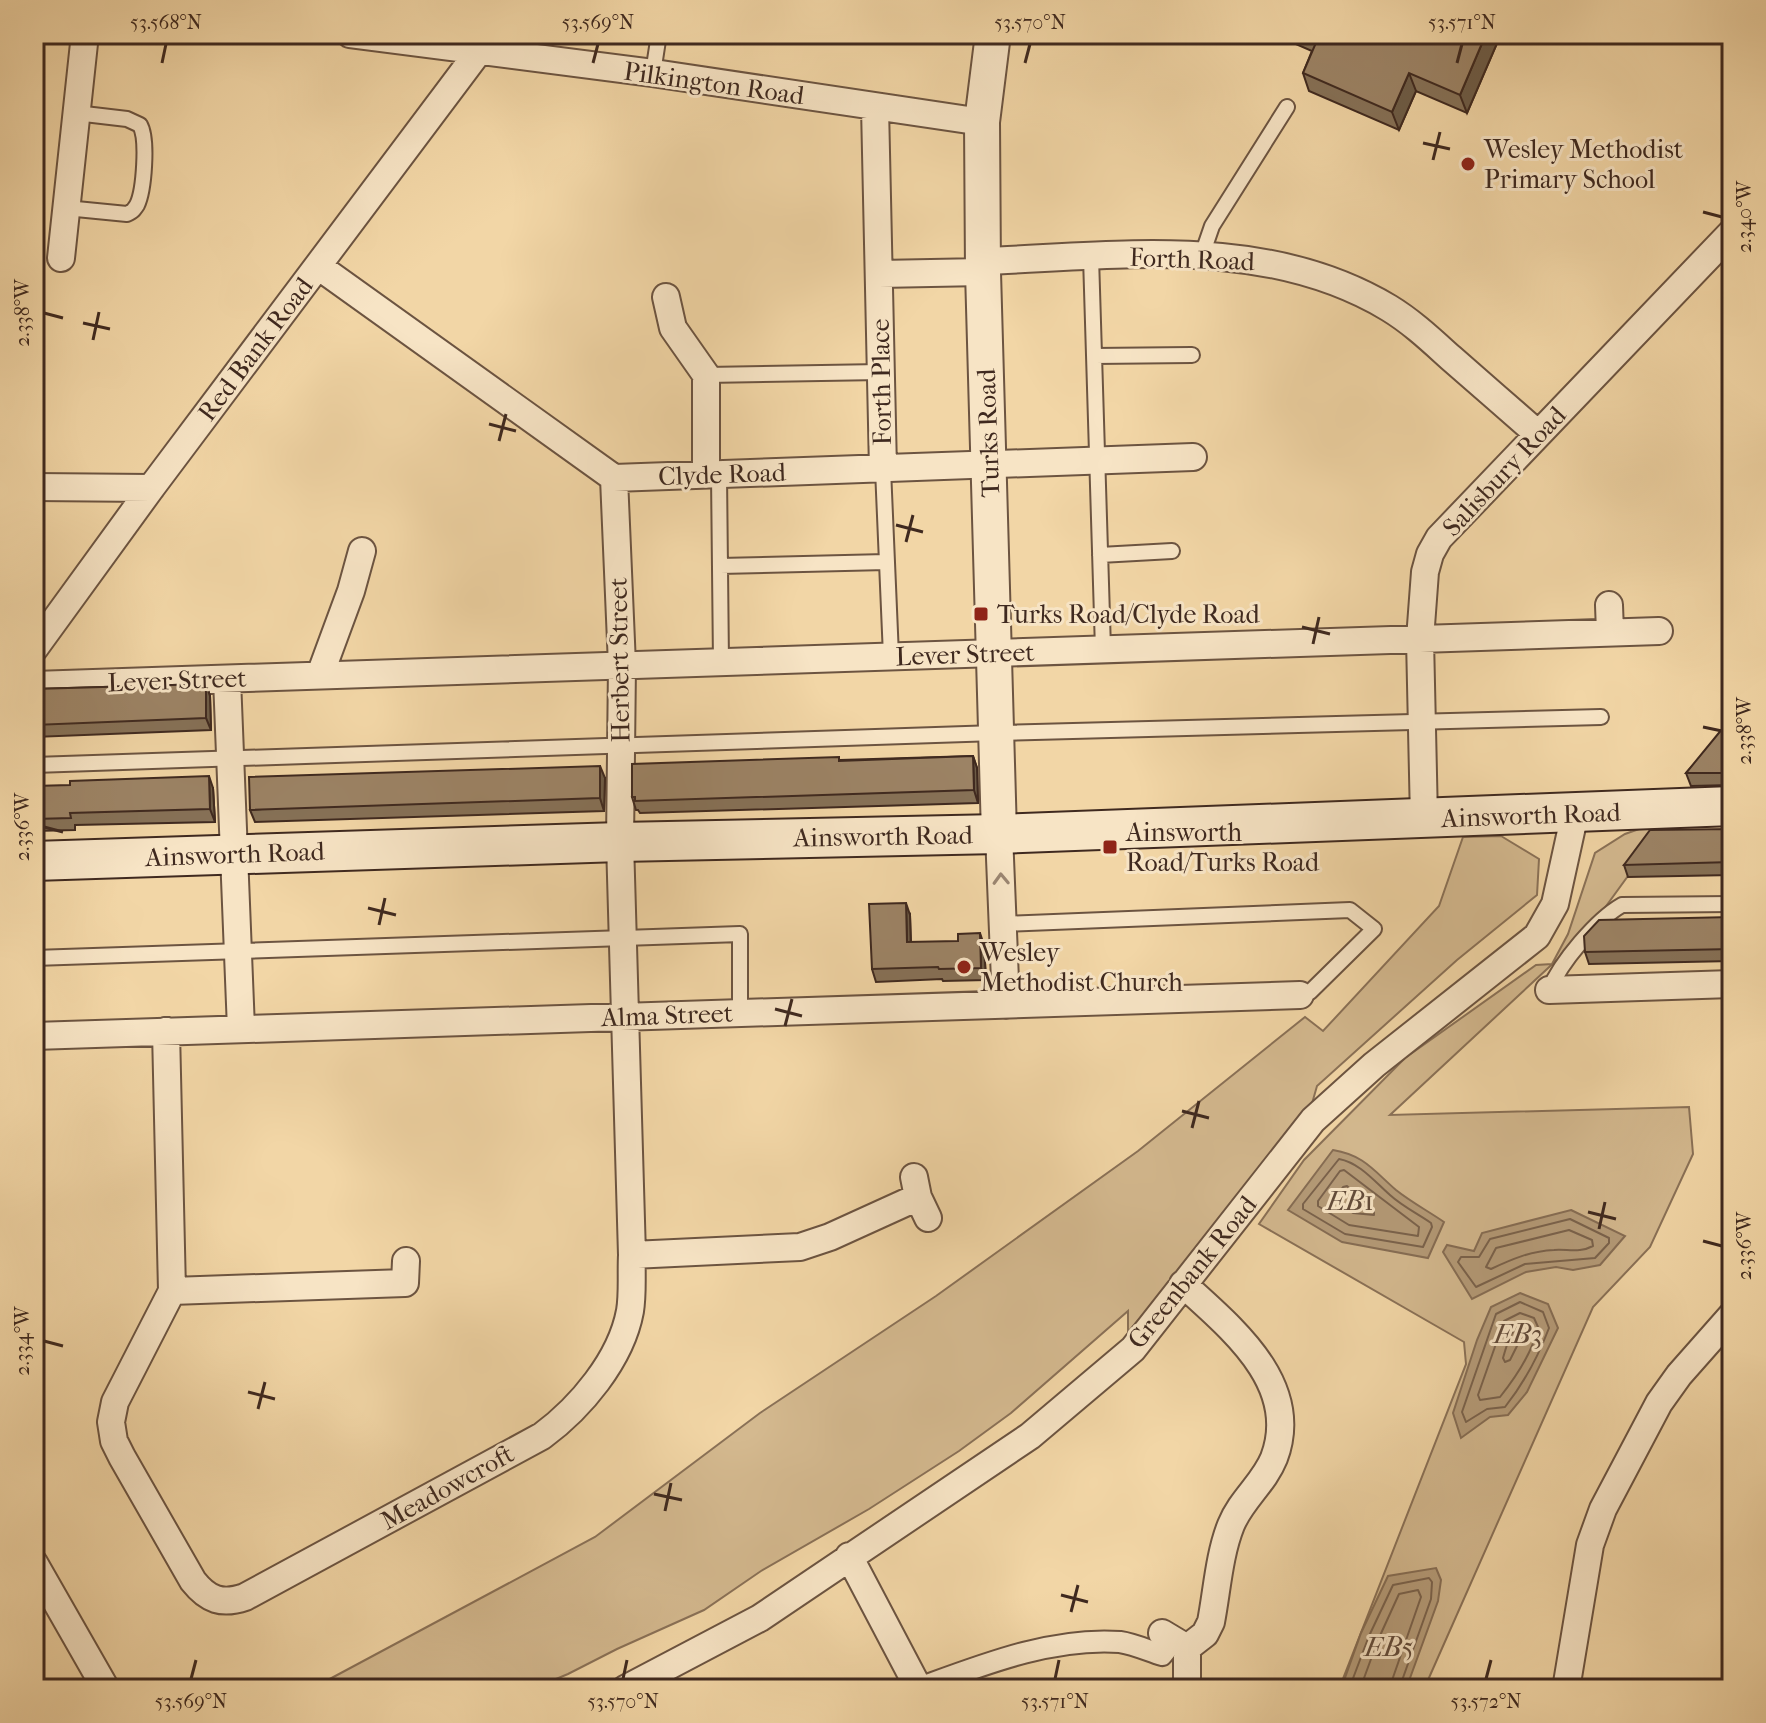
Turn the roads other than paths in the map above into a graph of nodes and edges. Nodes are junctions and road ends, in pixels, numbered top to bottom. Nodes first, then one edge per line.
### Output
1 (85, 34) edge
2 (350, 34) edge
3 (659, 34) edge
4 (993, 34) edge
5 (479, 51) junction
6 (653, 73) junction
7 (875, 107) junction
8 (1287, 107) dead end
9 (76, 113) junction
10 (982, 122) junction
11 (66, 208) junction
12 (1732, 232) edge
13 (1202, 255) junction
14 (1091, 257) junction
15 (61, 258) dead end
16 (318, 266) junction
17 (983, 267) junction
18 (879, 274) junction
19 (666, 297) dead end
20 (1192, 355) dead end
21 (1094, 356) junction
22 (881, 372) junction
23 (706, 375) junction
24 (1538, 434) junction
25 (1193, 457) dead end
26 (1097, 460) junction
27 (989, 464) junction
28 (883, 469) junction
29 (713, 475) junction
30 (614, 478) junction
31 (34, 487) edge
32 (151, 488) junction
33 (362, 551) dead end
34 (1172, 551) dead end
35 (1100, 555) junction
36 (886, 562) junction
37 (720, 566) junction
38 (1609, 605) dead end
39 (1659, 631) dead end
40 (1610, 632) junction
41 (1420, 639) junction
42 (34, 649) edge
43 (1103, 649) junction
44 (993, 653) junction
45 (891, 656) junction
46 (721, 662) junction
47 (622, 665) junction
48 (320, 675) junction
49 (227, 679) junction
50 (34, 685) edge
51 (1601, 717) dead end
52 (1421, 721) junction
53 (996, 733) junction
54 (621, 746) junction
55 (230, 759) junction
56 (34, 765) edge
57 (1732, 806) edge
58 (1575, 813) junction
59 (1424, 819) junction
60 (999, 834) junction
61 (620, 842) junction
62 (234, 853) junction
63 (34, 861) edge
64 (1732, 904) edge
65 (1002, 924) junction
66 (623, 938) junction
67 (238, 951) junction
68 (34, 958) edge
69 (1732, 984) edge
70 (1549, 990) joint
71 (1300, 995) joint
72 (1006, 1005) junction
73 (740, 1013) junction
74 (625, 1017) junction
75 (241, 1029) junction
76 (166, 1031) junction
77 (34, 1036) edge
78 (920, 1197) dead end
79 (632, 1255) junction
80 (406, 1261) dead end
81 (1183, 1284) junction
82 (172, 1291) junction
83 (1732, 1315) edge
84 (849, 1556) junction
85 (34, 1563) edge
86 (1174, 1640) junction
87 (919, 1688) edge
88 (106, 1689) edge
89 (625, 1689) edge
90 (1187, 1689) edge
91 (1566, 1689) edge

1 - 9 street
2 - 5 street, Pilkington Road
3 - 6 lane
4 - 10 street, Turks Road
5 - 6 street, Pilkington Road
5 - 16 street, Red Bank Road
6 - 7 street, Pilkington Road
7 - 10 street, Pilkington Road
7 - 18 street, Forth Place
8 - 13 lane
9 - 11 street
9 - 11 lane
10 - 17 street, Turks Road
11 - 15 street
12 - 24 street, Salisbury Road
13 - 14 street, Forth Road
13 - 24 street, Forth Road
14 - 17 street, Forth Road
14 - 21 lane
16 - 30 street
16 - 32 street, Red Bank Road
17 - 18 street, Forth Road
17 - 27 street, Turks Road
18 - 22 street, Forth Place
19 - 23 street
20 - 21 lane
21 - 26 lane
22 - 23 lane
22 - 28 street, Forth Place
23 - 29 street
24 - 41 street, Salisbury Road
25 - 26 street, Clyde Road
26 - 27 street, Clyde Road
26 - 35 lane
27 - 28 street, Clyde Road
27 - 44 street, Turks Road
28 - 29 street, Clyde Road
28 - 36 lane, Forth Place
29 - 30 street, Clyde Road
29 - 37 lane
30 - 47 street, Herbert Street
31 - 32 street
32 - 42 street, Red Bank Road
33 - 48 street
34 - 35 lane
35 - 43 lane
36 - 37 lane
36 - 45 lane, Forth Place
37 - 46 lane
38 - 40 street
39 - 40 street, Lever Street
40 - 41 street, Lever Street
41 - 43 street, Lever Street
41 - 52 street, Salisbury Road
43 - 44 street, Lever Street
44 - 45 street, Lever Street
44 - 53 street, Turks Road
45 - 46 street, Lever Street
46 - 47 street, Lever Street
47 - 48 street, Lever Street
47 - 54 street, Herbert Street
48 - 49 street, Lever Street
49 - 50 street, Lever Street
49 - 55 street
51 - 52 lane
52 - 53 lane
52 - 59 street, Salisbury Road
53 - 54 lane
53 - 60 street, Turks Road
54 - 55 lane
54 - 61 street, Herbert Street
55 - 56 lane
55 - 62 street
57 - 58 main road, Ainsworth Road
58 - 59 main road, Ainsworth Road
58 - 81 street, Greenbank Road
59 - 60 main road, Ainsworth Road
60 - 61 main road, Ainsworth Road
65 -> 60 street
61 - 62 main road, Ainsworth Road
61 - 66 street, Herbert Street
62 - 63 main road, Ainsworth Road
62 - 67 street
64 - 70 lane
65 - 71 lane
65 - 72 street
66 - 67 lane
66 - 73 lane
66 - 74 street, Herbert Street
67 - 68 lane
67 - 75 street
69 - 70 street
71 - 72 street, Alma Street
72 - 73 street, Alma Street
73 - 74 street, Alma Street
74 - 75 street, Alma Street
74 - 79 street, Meadowcroft
75 - 76 street, Alma Street
76 - 77 street, Alma Street
76 - 82 street, Meadowcroft
78 - 79 street
79 - 82 street, Meadowcroft
80 - 82 street
81 - 84 street, Greenbank Road
81 - 86 street
83 - 91 street
84 - 87 street
84 - 89 street, Greenbank Road
85 - 88 street
86 - 87 street
86 - 90 street

